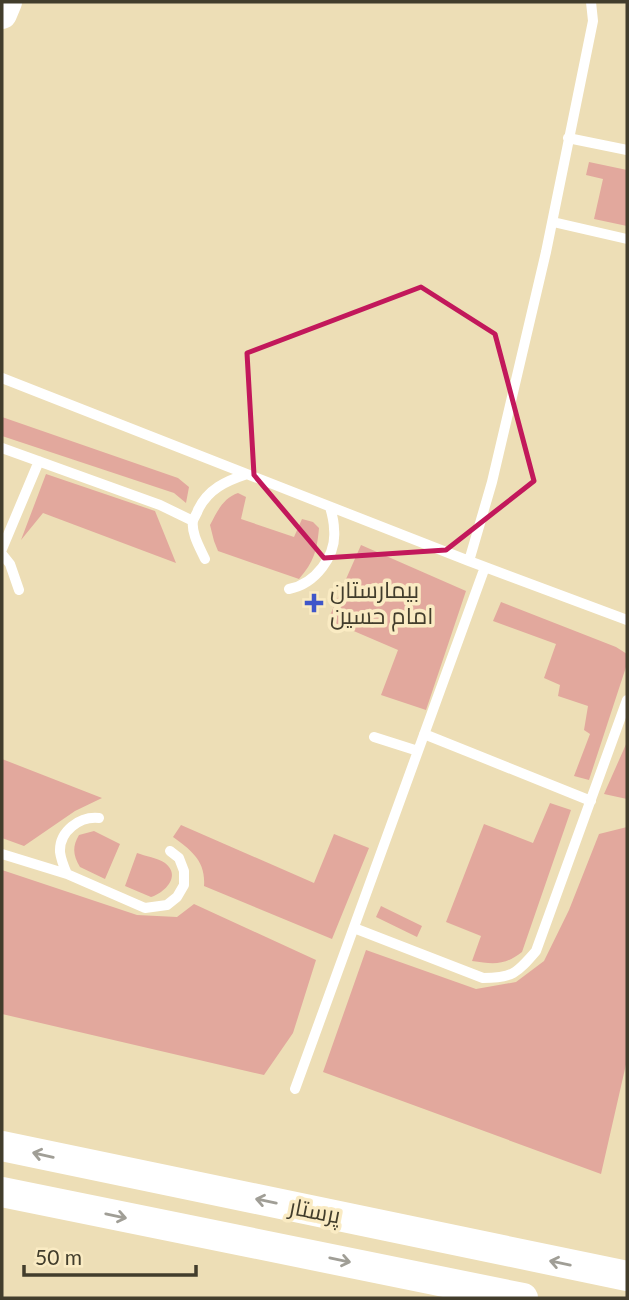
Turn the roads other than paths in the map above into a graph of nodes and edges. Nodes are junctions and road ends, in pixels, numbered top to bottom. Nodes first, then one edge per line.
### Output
1 (6, 2) edge
2 (591, 2) edge
3 (2, 14) edge
4 (568, 138) junction
5 (627, 150) edge
6 (553, 222) junction
7 (627, 239) edge
8 (2, 378) edge
9 (2, 448) edge
10 (39, 461) junction
11 (247, 474) junction
12 (330, 507) junction
13 (193, 521) junction
14 (2, 551) edge
15 (205, 559) dead end
16 (468, 561) junction
17 (485, 567) junction
18 (289, 589) dead end
19 (19, 590) dead end
20 (627, 620) edge
21 (627, 700) edge
22 (424, 734) junction
23 (374, 737) dead end
24 (418, 751) junction
25 (591, 801) junction
26 (99, 818) dead end
27 (170, 851) dead end
28 (2, 854) edge
29 (67, 874) junction
30 (354, 928) junction
31 (295, 1089) dead end
32 (2, 1146) edge
33 (2, 1192) edge
34 (627, 1276) edge
35 (523, 1298) edge

1 - 3 main road
2 - 4 lane
4 - 5 lane
4 - 6 lane
6 - 7 lane
6 - 16 lane
8 - 11 lane
9 - 10 lane
10 - 13 lane
10 - 14 lane
11 - 12 lane
11 - 13 lane
12 - 16 lane
12 - 18 lane
13 - 15 lane
14 - 19 lane
16 - 17 lane
17 - 20 lane
17 - 22 lane
21 - 25 lane
22 - 24 lane
22 - 25 lane
23 - 24 lane
24 - 30 lane
25 - 30 lane
26 - 29 lane
27 - 29 lane
28 - 29 lane
30 - 31 lane
34 -> 32 main road, پرستار
33 -> 35 main road, پرستار

